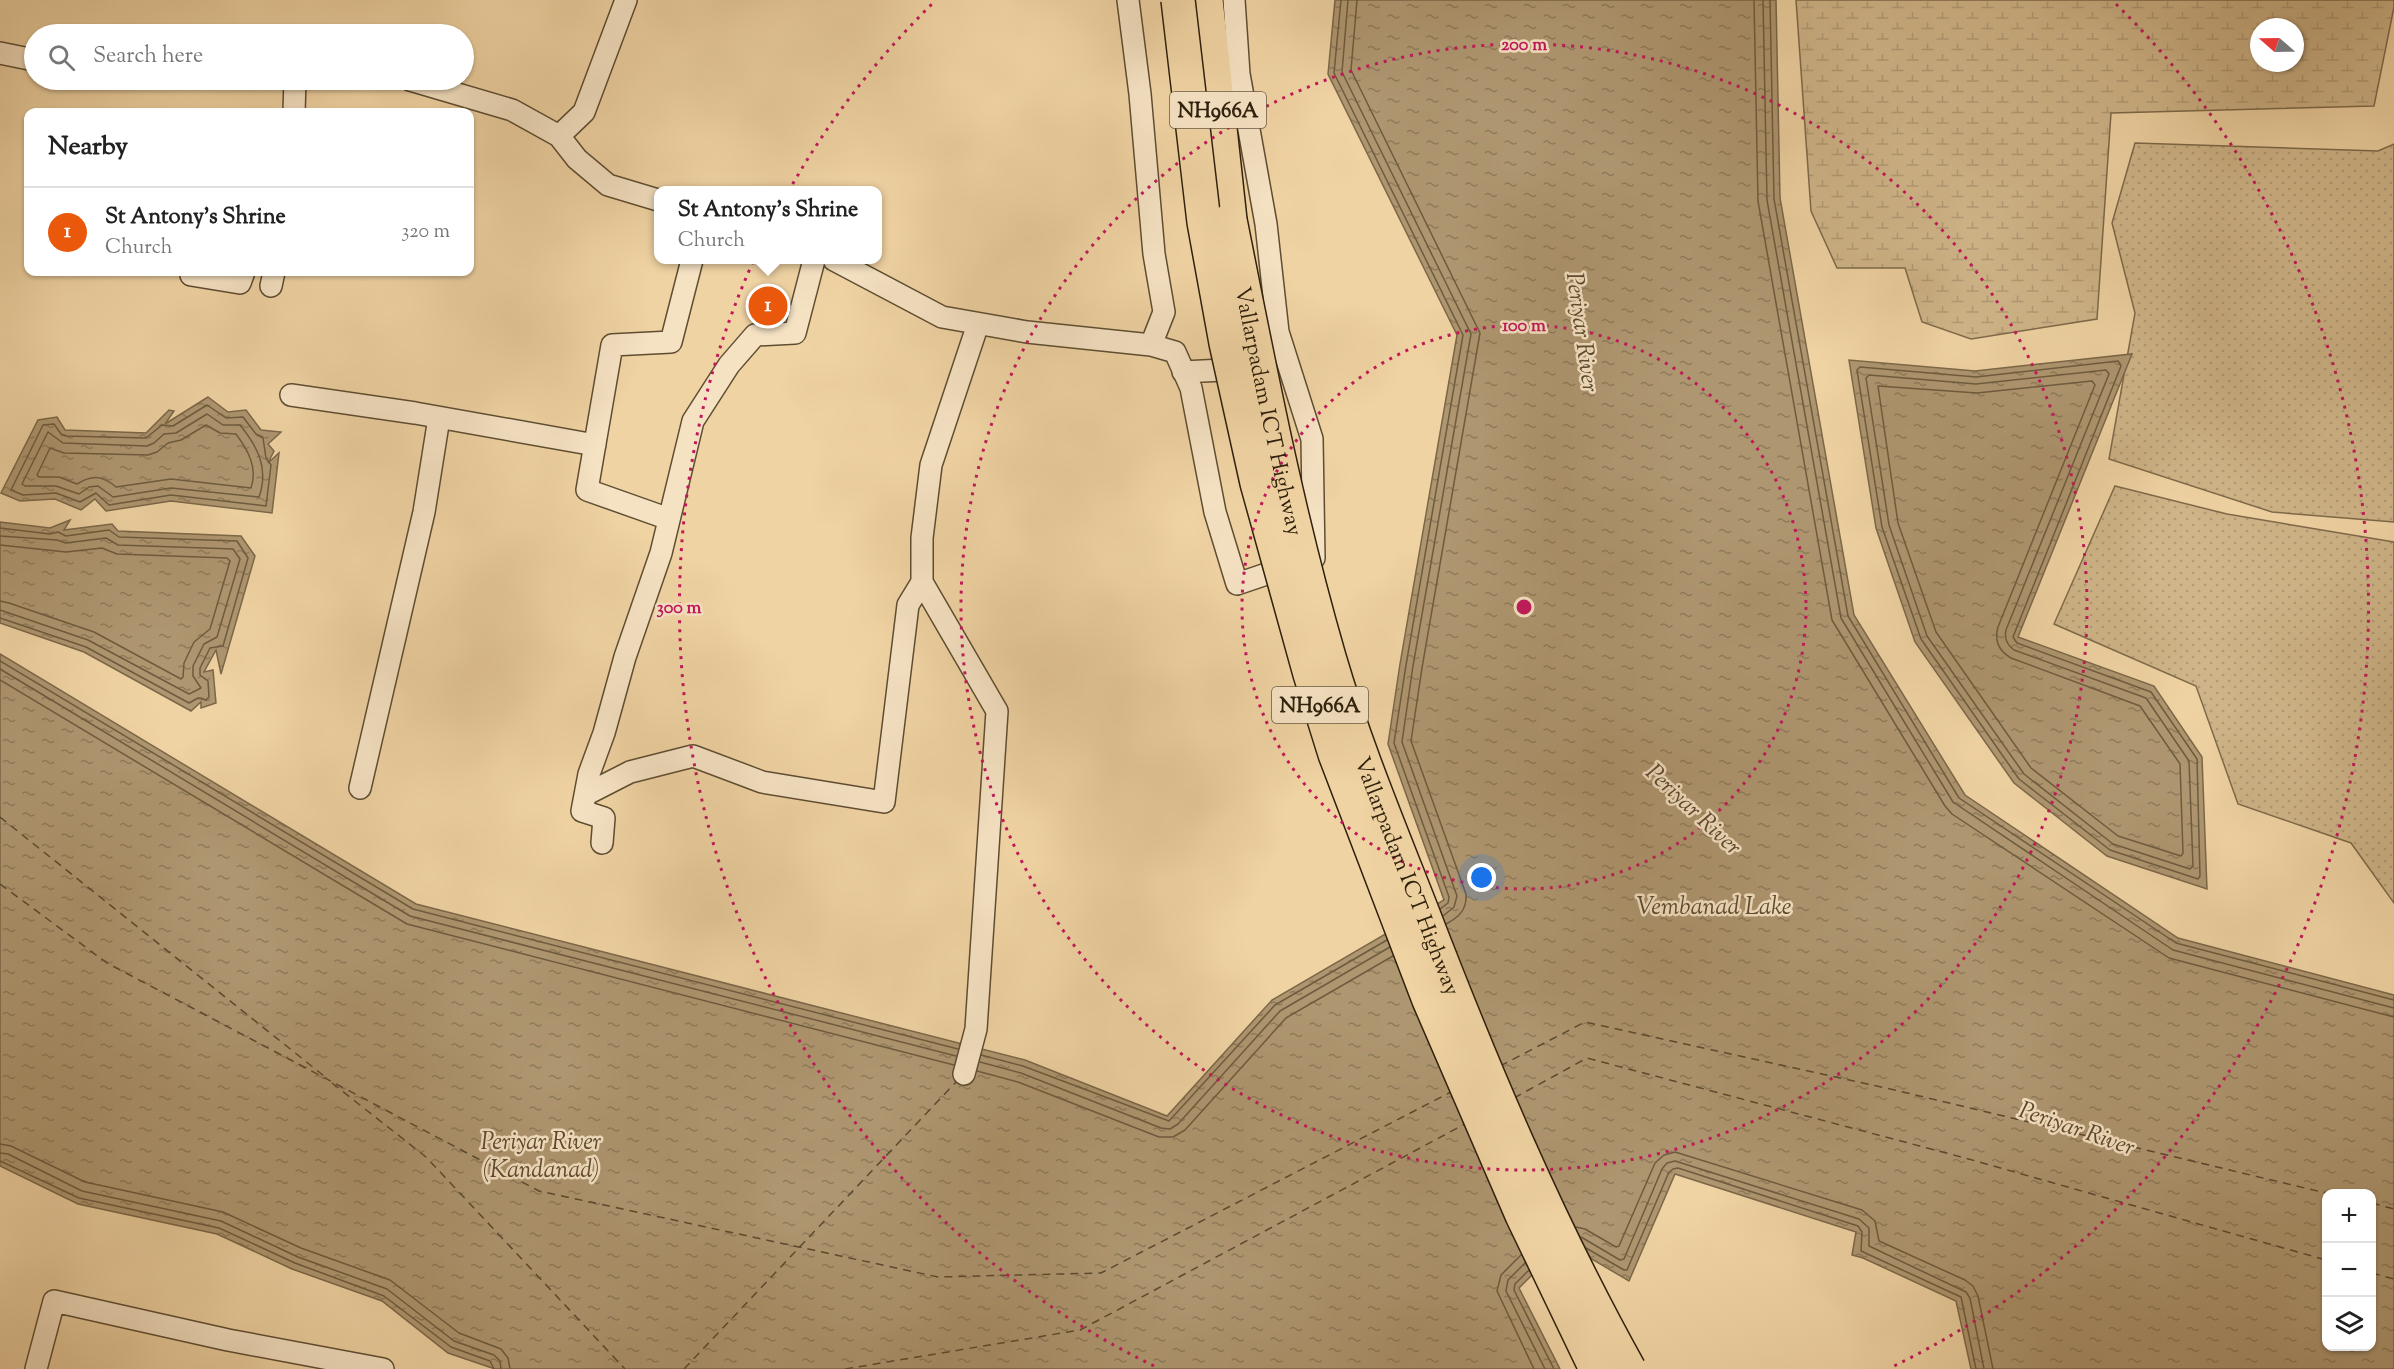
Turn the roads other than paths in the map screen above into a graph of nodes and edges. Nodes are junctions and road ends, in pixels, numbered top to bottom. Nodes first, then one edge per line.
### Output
1 (626, 0) edge
2 (1128, 0) edge
3 (1178, 0) edge
4 (1206, 0) edge
5 (1234, 0) edge
6 (0, 53) edge
7 (24, 58) edge
8 (295, 90) edge
9 (444, 90) edge
10 (294, 108) edge
11 (559, 135) junction
12 (654, 199) edge
13 (691, 264) edge
14 (813, 264) edge
15 (842, 264) edge
16 (197, 276) edge
17 (243, 276) edge
18 (978, 324) junction
19 (1150, 345) junction
20 (1289, 366) junction
21 (1183, 372) junction
22 (291, 395) dead end
23 (440, 418) junction
24 (595, 445) junction
25 (669, 519) junction
26 (922, 582) junction
27 (360, 788) dead end
28 (585, 795) junction
29 (602, 843) dead end
30 (964, 1074) dead end
31 (36, 1369) edge
32 (383, 1369) edge
33 (1596, 1369) edge
34 (1629, 1369) edge

1 - 11 street
2 - 19 street
3 - 33 highway, Vallarpadam ICT Highway / NH966A, bridge
4 - 34 highway, Vallarpadam ICT Highway / NH966A, bridge
5 - 20 street
6 - 7 street
8 - 10 street
9 - 11 street
11 - 12 street
13 - 24 street
14 - 25 street
15 - 18 street
16 - 17 street
18 - 19 street
18 - 26 street
19 - 21 street
20 - 21 street
20 - 21 street
22 - 23 street
23 - 24 street
23 - 27 street
24 - 25 street
25 - 28 street
26 - 28 street
26 - 30 street
28 - 29 street
31 - 32 street

